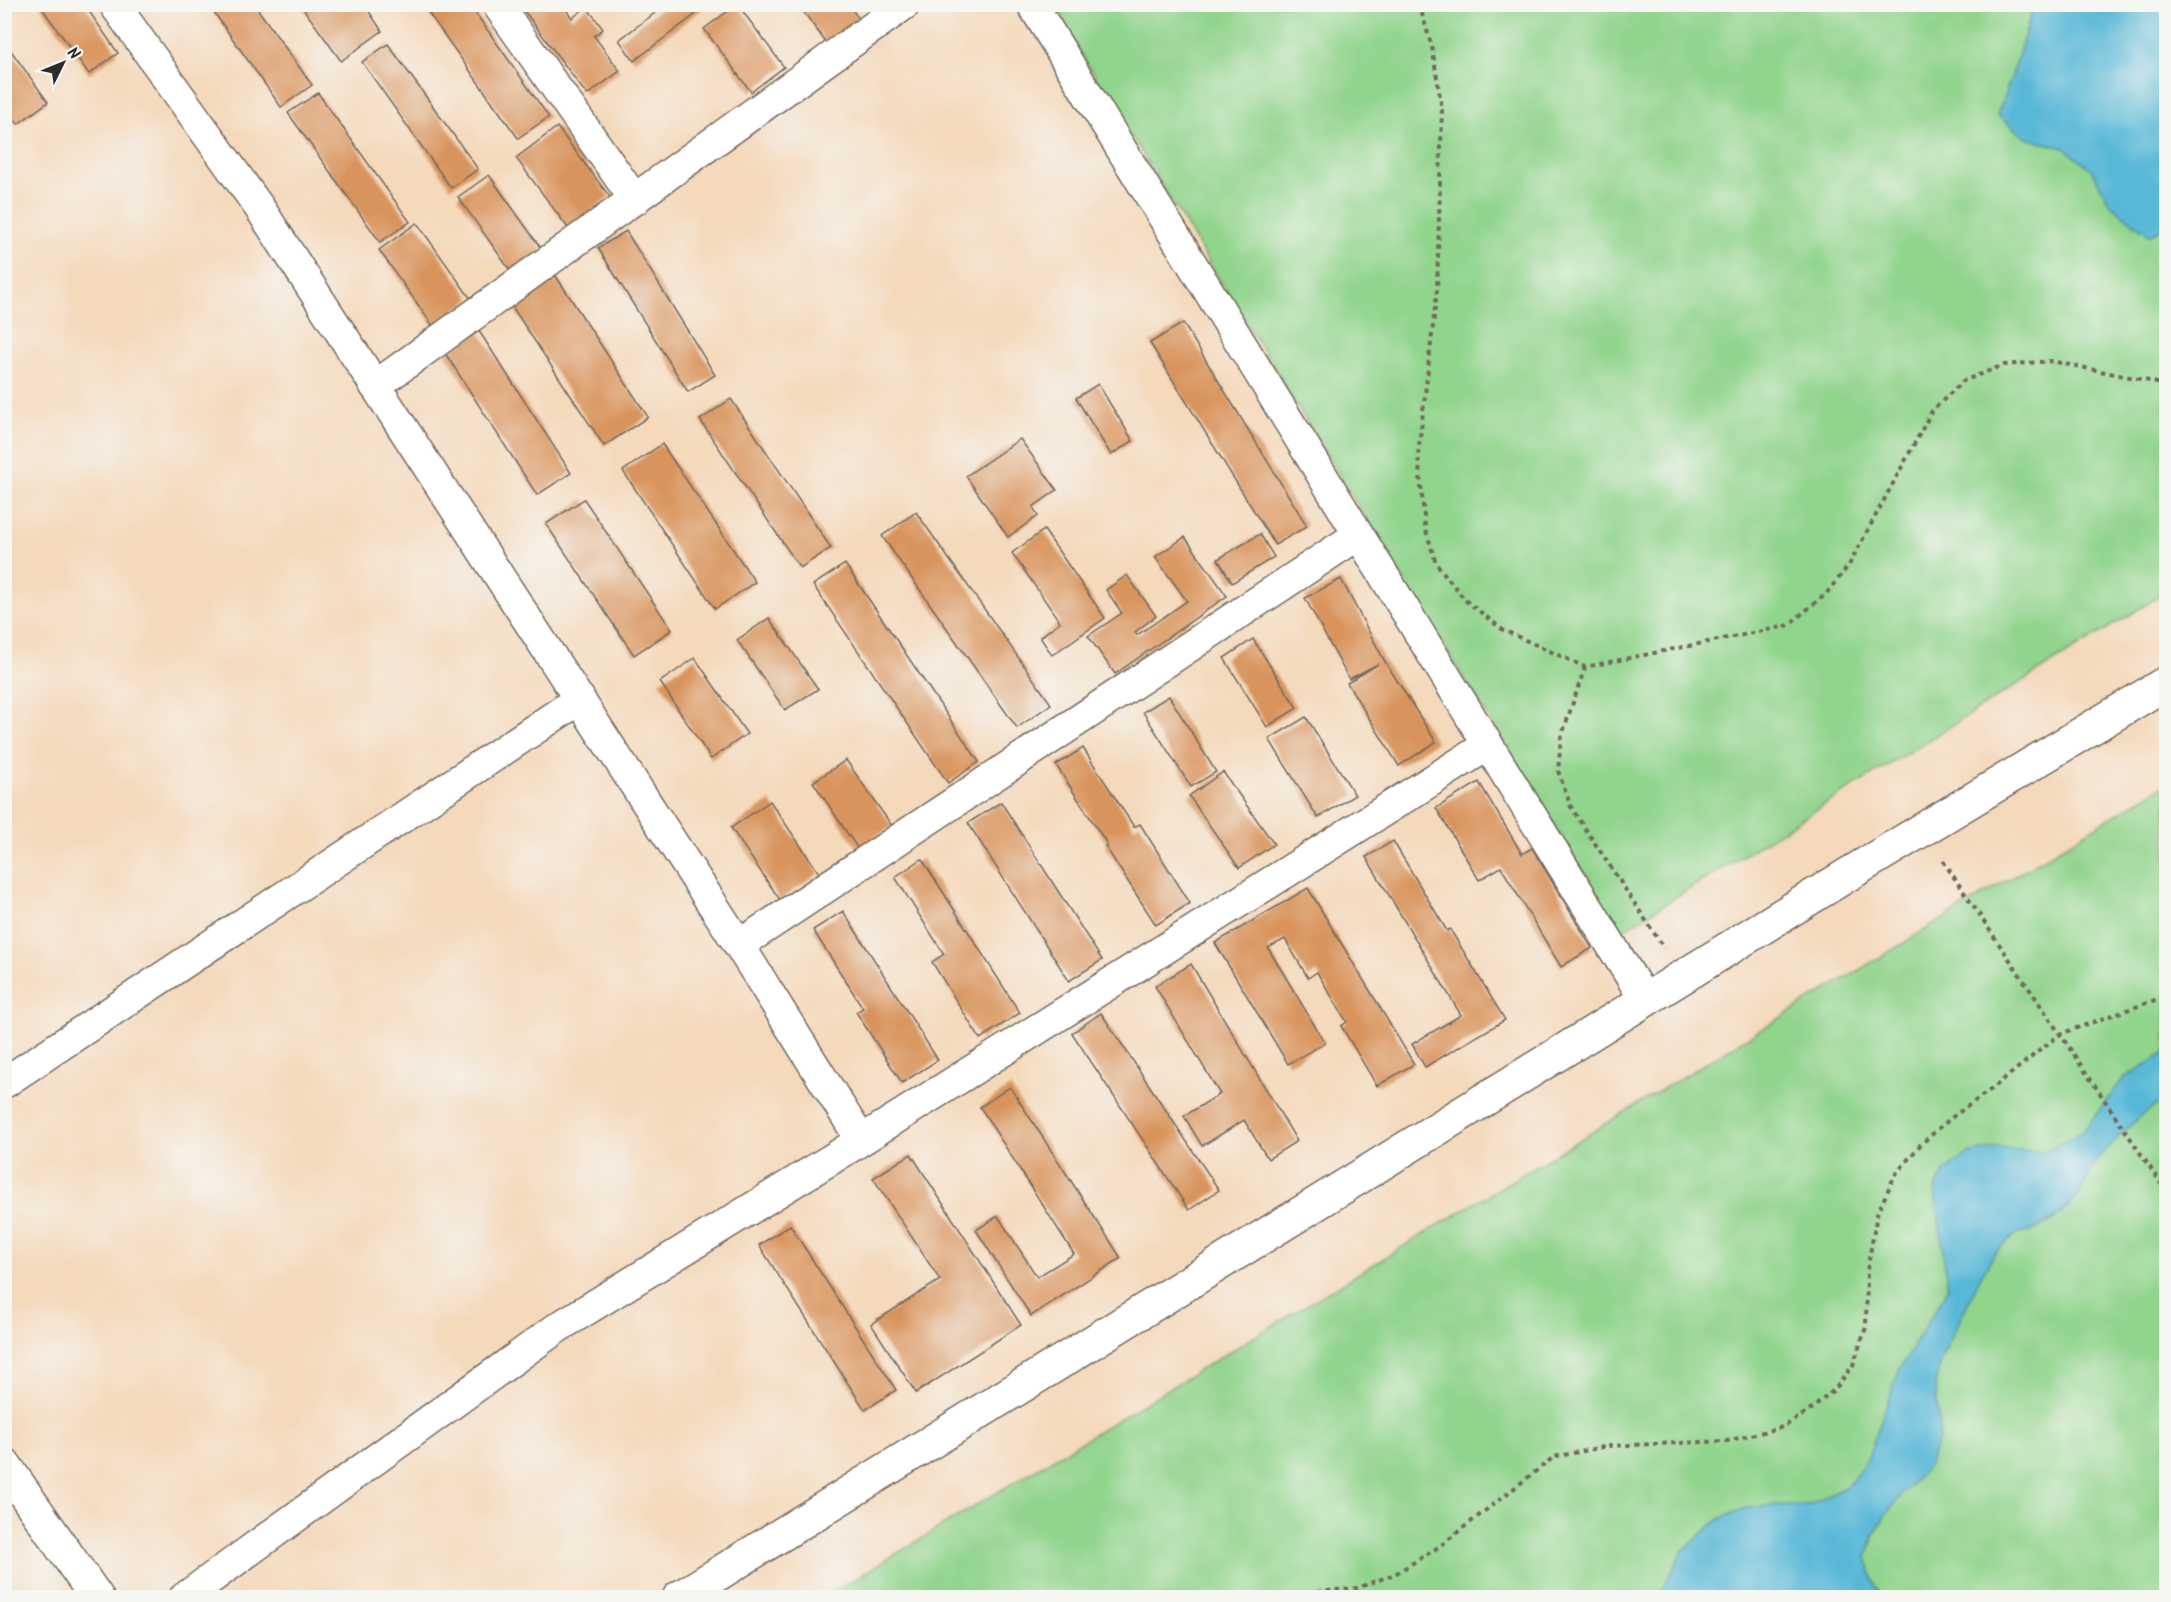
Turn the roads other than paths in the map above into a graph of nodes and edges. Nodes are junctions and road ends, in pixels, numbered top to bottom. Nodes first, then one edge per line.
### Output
1 (114, 4) edge
2 (497, 4) edge
3 (905, 4) edge
4 (1032, 4) edge
5 (635, 200) junction
6 (375, 386) junction
7 (1358, 535) junction
8 (2166, 683) edge
9 (580, 699) junction
10 (1488, 745) junction
11 (739, 945) junction
12 (1645, 1000) junction
13 (4, 1083) edge
14 (861, 1140) junction
15 (4, 1464) edge
16 (97, 1598) edge
17 (184, 1598) edge
18 (679, 1598) edge

1 - 6 street
2 - 5 street
3 - 5 street
4 - 7 street
5 - 6 street
6 - 9 street
7 - 10 street
7 - 11 street
8 - 12 street
9 - 11 street
9 - 13 street
10 - 12 street
10 - 14 street
11 - 14 street
12 - 18 street
14 - 17 street
15 - 16 street

